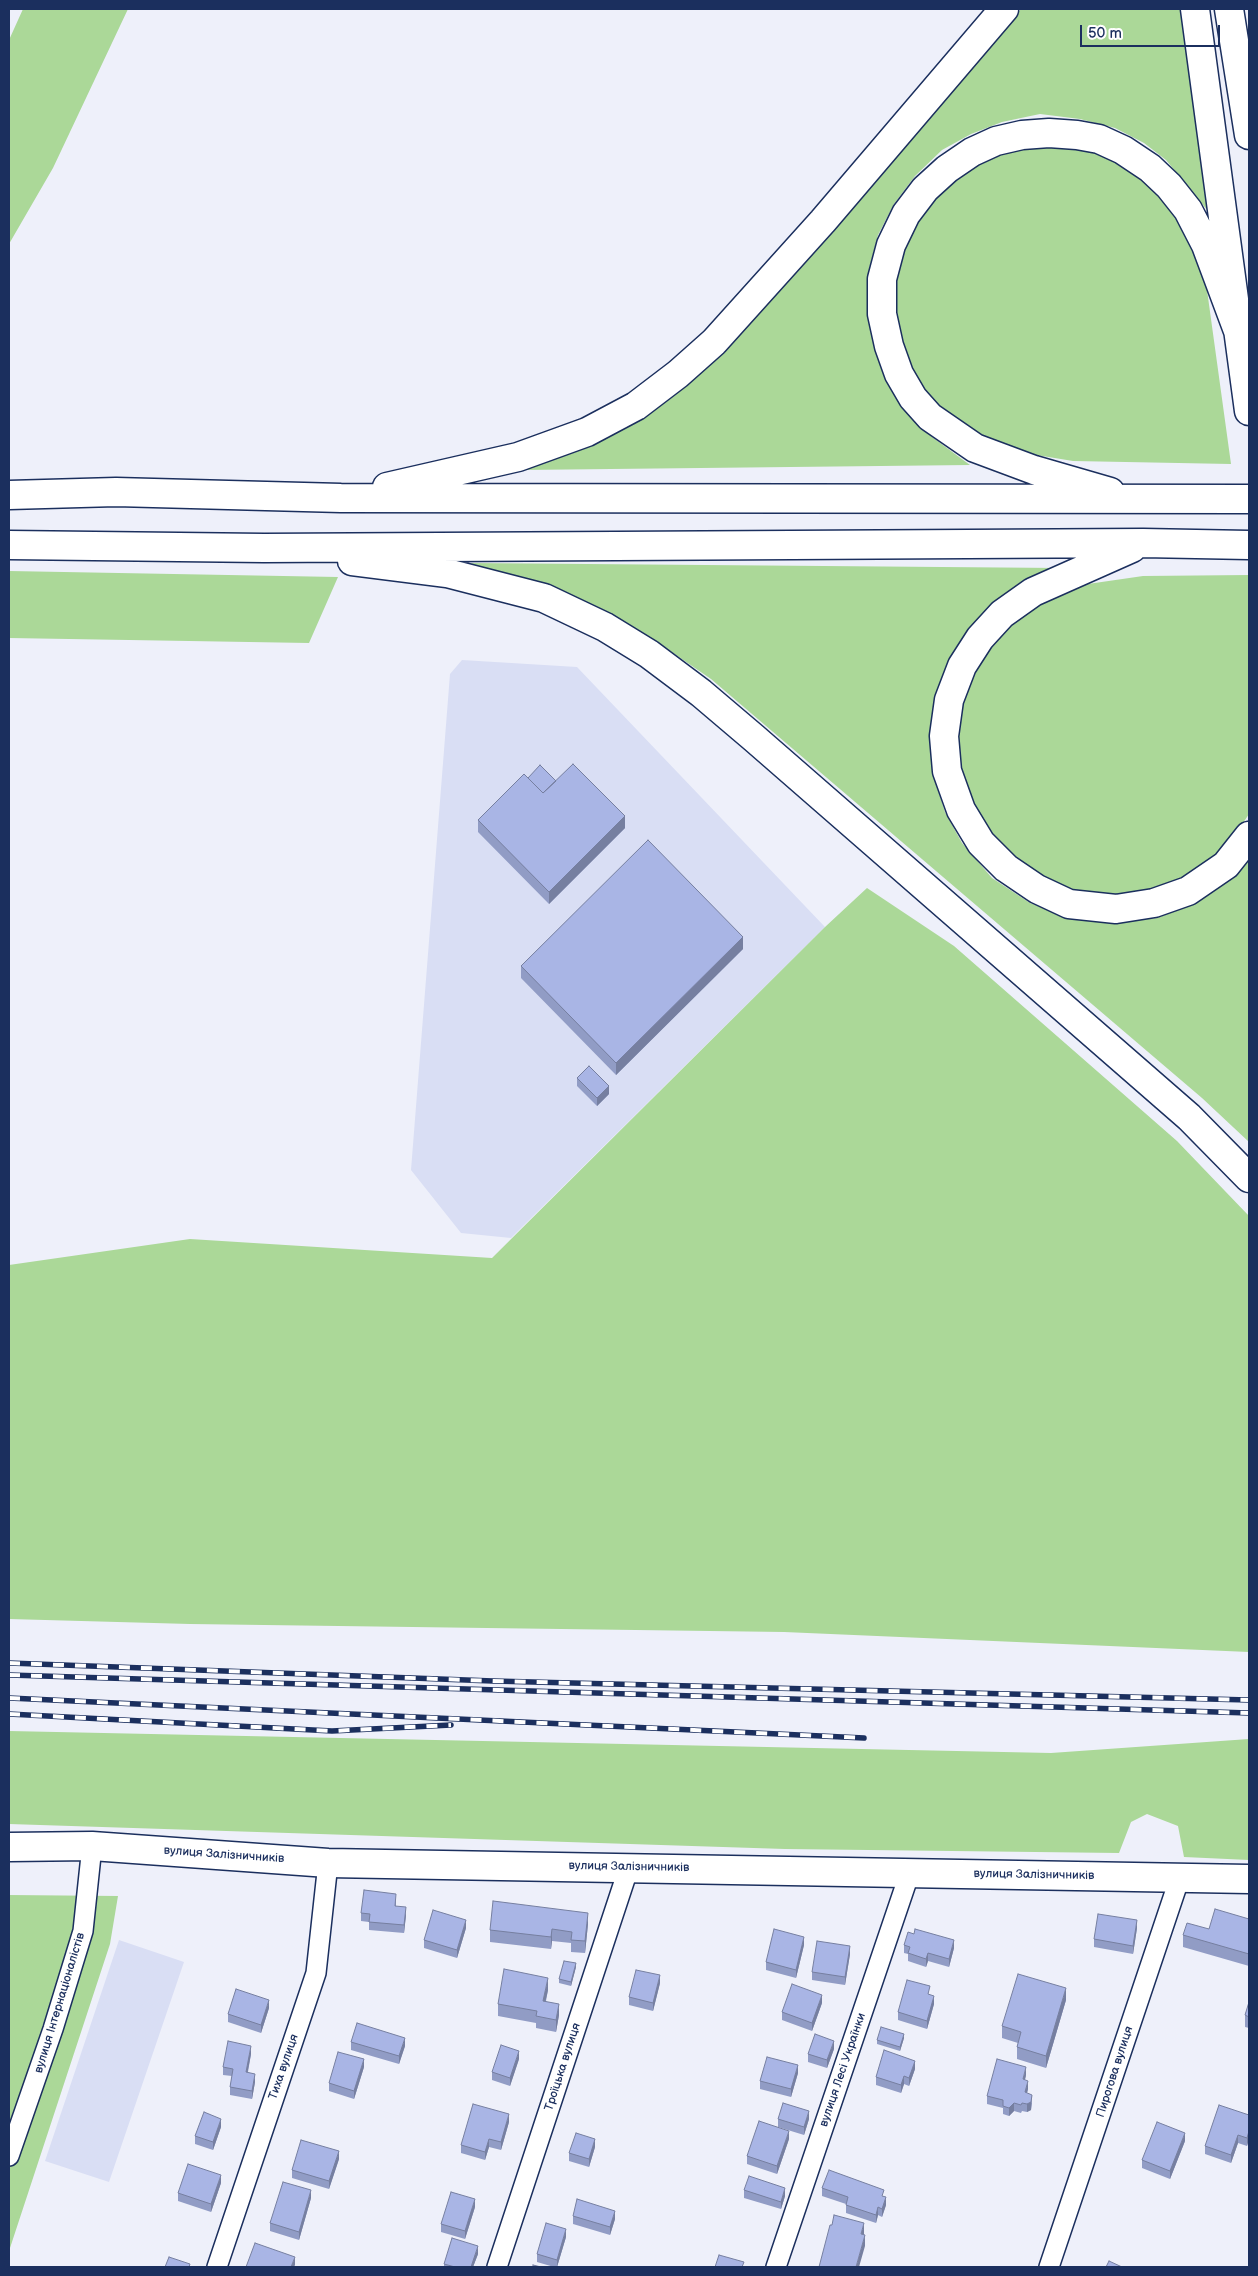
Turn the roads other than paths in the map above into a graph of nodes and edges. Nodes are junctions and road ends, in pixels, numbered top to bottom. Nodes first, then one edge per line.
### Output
1 (1004, 9) edge
2 (1194, 9) edge
3 (1229, 9) edge
4 (1249, 135) edge
5 (1240, 336) junction
6 (1249, 409) edge
7 (9, 495) edge
8 (341, 498) junction
9 (1140, 500) junction
10 (1249, 500) edge
11 (1144, 543) junction
12 (9, 545) edge
13 (1249, 545) edge
14 (264, 548) junction
15 (1249, 836) edge
16 (1249, 1178) edge
17 (92, 1846) junction
18 (9, 1847) edge
19 (328, 1863) junction
20 (629, 1868) junction
21 (910, 1872) junction
22 (1180, 1877) junction
23 (1249, 1879) edge
24 (9, 2156) edge
25 (217, 2267) edge
26 (497, 2267) edge
27 (776, 2267) edge
28 (1049, 2267) edge

1 - 8 main road
2 - 5 main road
3 - 4 main road
5 - 6 main road
5 - 9 main road
7 - 8 main road
8 - 9 main road
9 - 10 main road
11 - 13 main road
11 - 14 main road
11 - 15 main road
12 - 14 main road
14 - 16 main road
17 - 18 main road, вулиця Залізничників
17 - 19 main road, вулиця Залізничників
17 - 24 street, вулиця Інтернаціоналістів
19 - 20 main road, вулиця Залізничників
19 - 25 street, Тиха вулиця
20 - 21 main road, вулиця Залізничників
20 - 26 street, Троїцька вулиця
21 - 22 main road, вулиця Залізничників
21 - 27 street, вулиця Лесі Українки
22 - 23 main road, вулиця Залізничників
22 - 28 street, Пирогова вулиця

